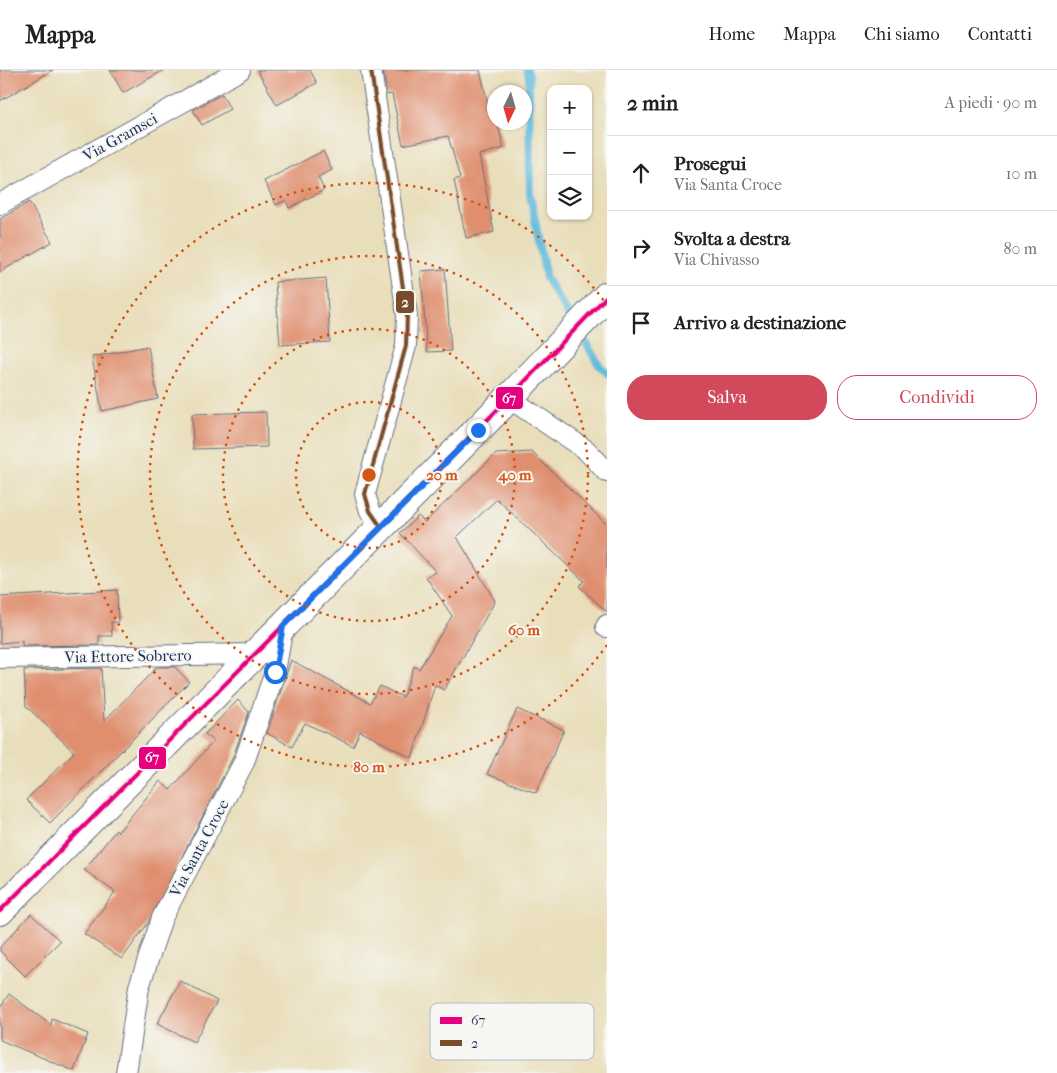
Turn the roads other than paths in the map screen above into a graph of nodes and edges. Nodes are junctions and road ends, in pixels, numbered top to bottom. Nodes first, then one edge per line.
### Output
1 (240, 70) edge
2 (371, 70) edge
3 (0, 204) edge
4 (605, 302) edge
5 (509, 398) junction
6 (607, 472) edge
7 (381, 527) junction
8 (283, 626) junction
9 (255, 654) junction
10 (0, 658) edge
11 (0, 911) edge
12 (126, 1073) edge

1 - 3 street, Via Gramsci
2 - 7 street
4 - 5 main road
5 - 6 street
5 - 7 main road
7 - 8 main road
8 - 9 main road
8 - 12 street, Via Santa Croce
9 - 10 street, Via Ettore Sobrero
9 - 11 main road

